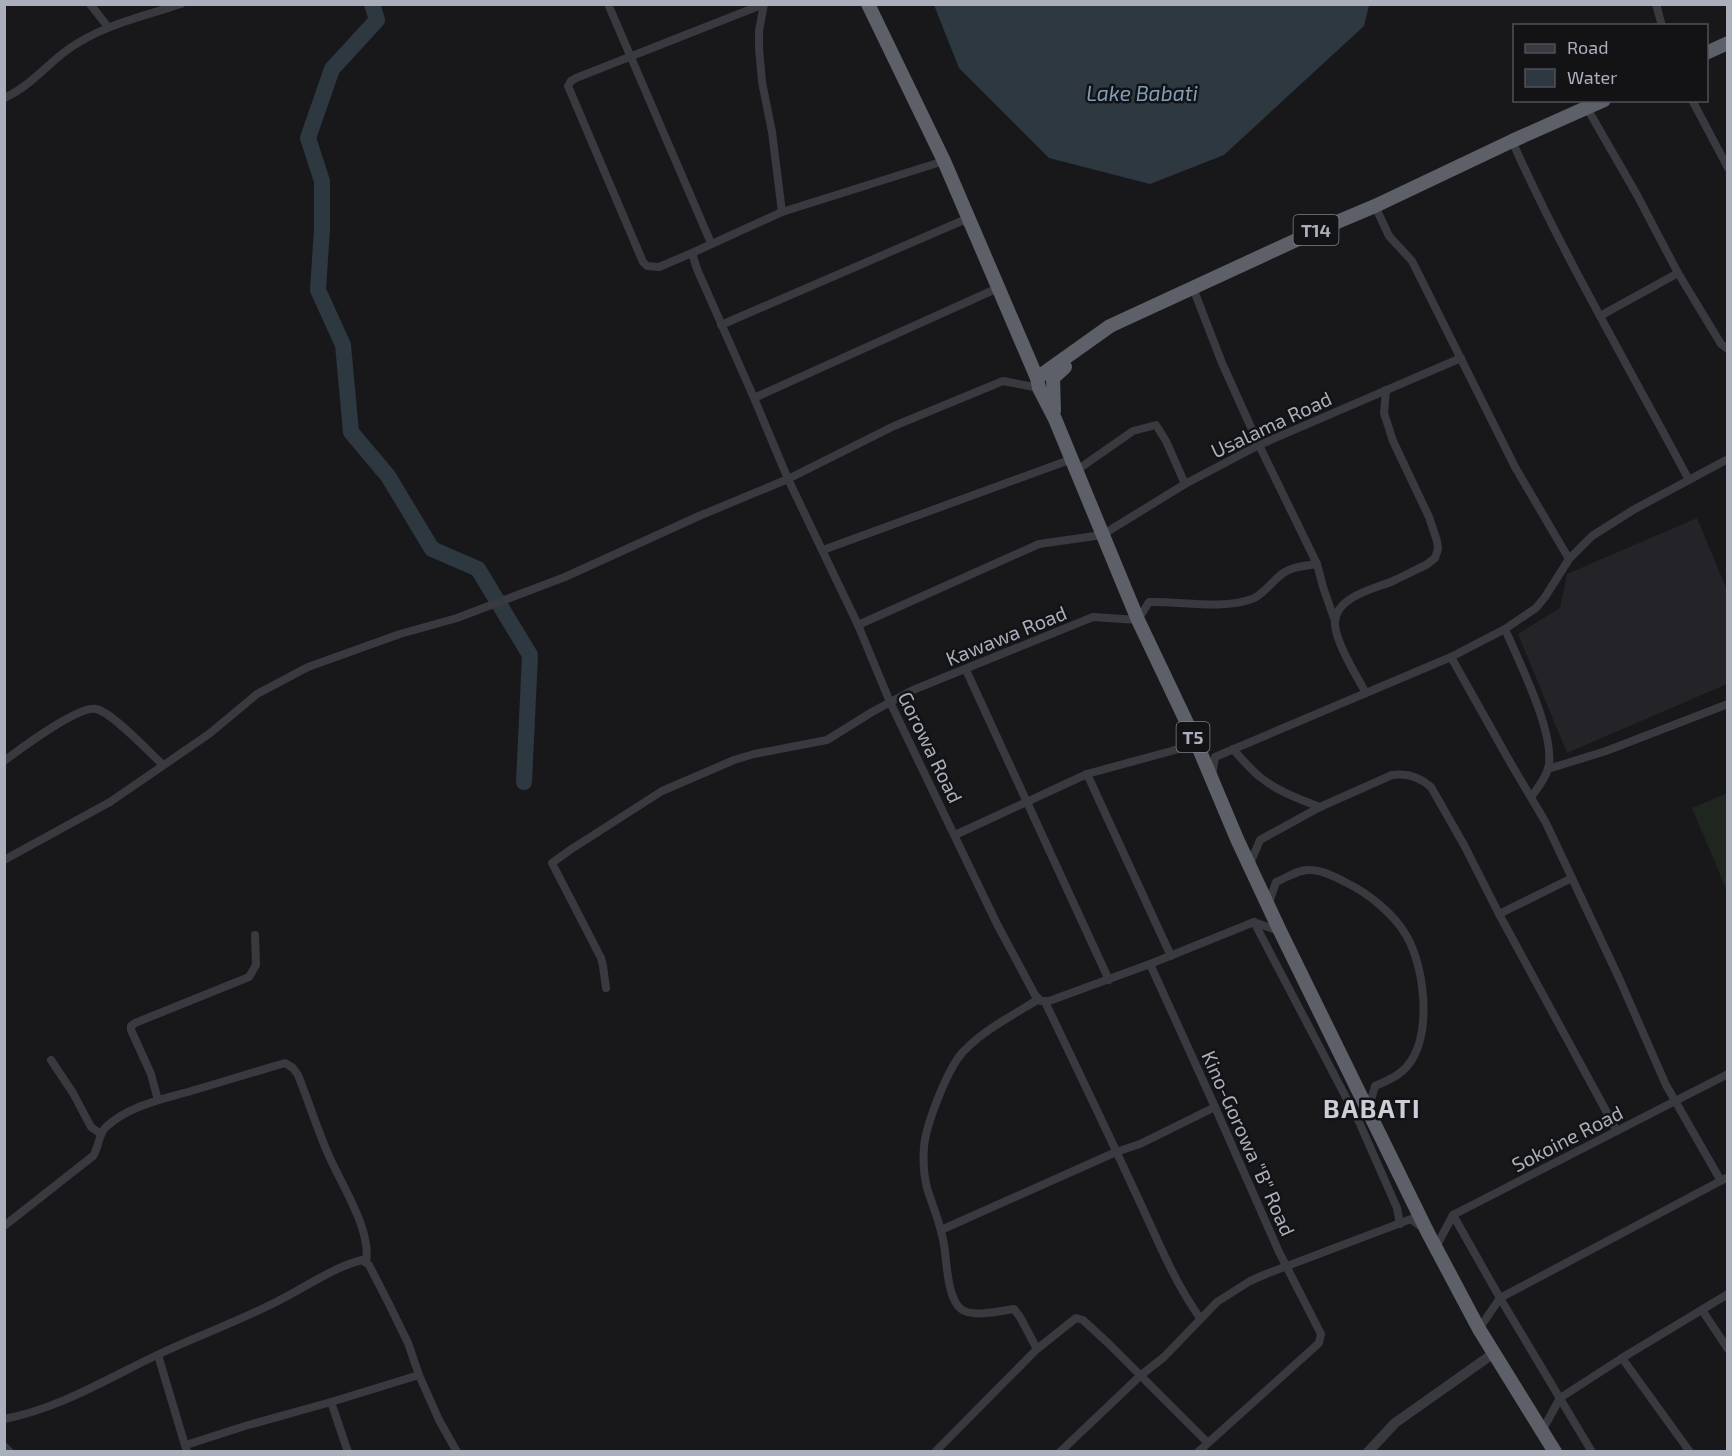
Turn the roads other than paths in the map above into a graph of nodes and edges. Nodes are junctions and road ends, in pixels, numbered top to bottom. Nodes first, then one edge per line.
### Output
1 (90, 4) edge
2 (181, 4) edge
3 (608, 4) edge
4 (764, 4) edge
5 (868, 4) edge
6 (1656, 4) edge
7 (1661, 24) edge
8 (108, 27) junction
9 (1728, 43) edge
10 (1708, 53) edge
11 (631, 58) junction
12 (4, 98) edge
13 (1600, 102) edge
14 (1693, 102) edge
15 (1587, 108) junction
16 (1512, 141) junction
17 (944, 161) junction
18 (1728, 168) edge
19 (1375, 206) junction
20 (782, 212) junction
21 (976, 234) junction
22 (711, 243) junction
23 (692, 253) junction
24 (1678, 273) junction
25 (998, 288) junction
26 (1193, 288) junction
27 (1600, 316) junction
28 (721, 325) junction
29 (1110, 326) junction
30 (1728, 349) edge
31 (1461, 358) junction
32 (1038, 383) junction
33 (1386, 390) junction
34 (754, 398) junction
35 (1055, 419) junction
36 (1259, 445) junction
37 (1728, 459) edge
38 (1074, 465) junction
39 (788, 479) junction
40 (1689, 480) junction
41 (1185, 484) junction
42 (1102, 535) junction
43 (823, 550) junction
44 (1569, 559) junction
45 (1317, 564) junction
46 (1138, 620) junction
47 (1335, 621) junction
48 (858, 625) junction
49 (1505, 629) junction
50 (1451, 657) junction
51 (966, 669) junction
52 (1366, 693) junction
53 (890, 702) junction
54 (1728, 704) edge
55 (1197, 744) junction
56 (1233, 749) junction
57 (4, 761) edge
58 (163, 765) junction
59 (1548, 769) junction
60 (1087, 774) junction
61 (1212, 780) junction
62 (1531, 797) junction
63 (1028, 802) junction
64 (1320, 807) junction
65 (955, 835) junction
66 (4, 860) edge
67 (1249, 866) junction
68 (1572, 878) junction
69 (1268, 906) junction
70 (1499, 914) junction
71 (1254, 922) junction
72 (1280, 931) junction
73 (255, 934) dead end
74 (1171, 956) junction
75 (1150, 964) junction
76 (1109, 980) junction
77 (606, 988) dead end
78 (1042, 1000) junction
79 (51, 1060) dead end
80 (1728, 1074) edge
81 (158, 1100) junction
82 (1674, 1102) junction
83 (1215, 1107) junction
84 (1368, 1110) junction
85 (1360, 1124) junction
86 (1617, 1131) junction
87 (1380, 1133) junction
88 (101, 1134) junction
89 (1116, 1152) junction
90 (1724, 1179) edge
91 (1453, 1215) junction
92 (1400, 1224) junction
93 (4, 1226) edge
94 (941, 1230) junction
95 (1428, 1233) junction
96 (1436, 1247) junction
97 (366, 1262) junction
98 (1286, 1266) junction
99 (1728, 1294) edge
100 (1500, 1298) junction
101 (1702, 1310) junction
102 (1200, 1318) junction
103 (1479, 1329) junction
104 (1037, 1349) junction
105 (1728, 1349) edge
106 (1494, 1353) junction
107 (158, 1355) junction
108 (1622, 1358) junction
109 (418, 1375) junction
110 (1140, 1376) junction
111 (1560, 1398) junction
112 (331, 1402) junction
113 (4, 1419) edge
114 (1542, 1431) junction
115 (1207, 1442) junction
116 (4, 1446) edge
117 (186, 1448) edge
118 (9, 1452) edge
119 (348, 1452) edge
120 (458, 1452) edge
121 (935, 1452) edge
122 (1060, 1452) edge
123 (1198, 1452) edge
124 (1368, 1452) edge
125 (1555, 1452) edge
126 (1592, 1452) edge
127 (1690, 1452) edge

1 - 8 street
2 - 8 street
3 - 11 street
4 - 11 street
4 - 20 street
5 - 17 highway, T5
6 - 7 street
8 - 12 street
9 - 10 highway
11 - 22 street
11 - 23 street
13 - 15 highway, T14
14 - 18 street
15 - 16 highway, T14
15 - 24 street
16 - 19 highway, T14
16 - 27 street
17 - 20 street
17 - 21 highway, T5
19 - 26 highway, T14
19 - 31 street
20 - 22 street
21 - 25 highway, T5
21 - 28 street
22 - 23 street
23 - 28 street, Gorowa Road
24 - 27 street
24 - 30 street
25 - 32 highway, T5
25 - 34 street
26 - 29 highway, T14
26 - 36 street
27 - 40 street
28 - 34 street, Gorowa Road
29 - 32 highway, T14
29 - 35 highway, T14
31 - 33 street, Usalama Road
31 - 44 street
32 - 35 highway, T5
32 - 39 street
33 - 36 street, Usalama Road
33 - 47 street
34 - 39 street, Gorowa Road
35 - 38 highway, T5
36 - 41 street, Usalama Road
36 - 45 street
37 - 40 street
38 - 41 street
38 - 42 highway, T5
38 - 43 street
39 - 43 street, Gorowa Road
39 - 58 street
40 - 44 street
41 - 42 street, Usalama Road
42 - 46 highway, T5
42 - 48 street
43 - 48 street, Gorowa Road
44 - 49 street
45 - 46 street
45 - 47 street
46 - 51 street, Kawawa Road
46 - 55 highway, T5
47 - 52 street
48 - 53 street, Gorowa Road
49 - 50 street
49 - 59 street
50 - 52 street
50 - 62 street
51 - 53 street, Kawawa Road
51 - 63 street
52 - 56 street
53 - 65 street, Gorowa Road
53 - 77 street, Kawawa Road
54 - 59 street
55 - 60 street
55 - 61 highway, T5
56 - 61 street
56 - 64 street
57 - 58 street
58 - 66 street
59 - 62 street
60 - 63 street
60 - 74 street
61 - 67 highway, T5
62 - 68 street
63 - 65 street
63 - 76 street
64 - 67 street
64 - 70 street
65 - 78 street, Gorowa Road
67 - 69 highway, T5
68 - 70 street
68 - 82 street
69 - 72 highway, T5
69 - 84 street
70 - 86 street
71 - 72 street
71 - 74 street
71 - 85 street
72 - 84 highway, T5
73 - 81 street
74 - 75 street
75 - 76 street
75 - 83 street, Kino-Gorowa "B" Road
76 - 78 street
78 - 89 street, Gorowa Road
78 - 94 street
79 - 88 street
80 - 82 street, Sokoine Road
81 - 88 street
81 - 97 street
82 - 86 street, Sokoine Road
82 - 90 street
83 - 89 street
83 - 98 street, Kino-Gorowa "B" Road
84 - 87 highway, T5
85 - 87 street
85 - 92 street
86 - 91 street, Sokoine Road
87 - 95 highway, T5
88 - 93 street
89 - 94 street
89 - 102 street, Gorowa Road
90 - 100 street
91 - 96 street
91 - 100 street
92 - 95 street
92 - 98 street
94 - 104 street
95 - 96 highway, T5
96 - 103 highway, T5
97 - 107 street
97 - 109 street
98 - 102 street
98 - 115 street, Kino-Gorowa "B" Road
99 - 101 street
100 - 103 street
100 - 111 street
101 - 105 street
101 - 108 street
102 - 110 street
103 - 106 highway, T5
104 - 110 street
104 - 121 street
106 - 114 highway, T5
106 - 124 street
107 - 113 street
107 - 117 street
108 - 111 street
108 - 127 street
109 - 112 street
109 - 120 street
110 - 115 street
110 - 122 street
111 - 114 street
111 - 126 street
112 - 117 street
112 - 119 street
114 - 125 highway, T5
115 - 123 street
116 - 118 street

